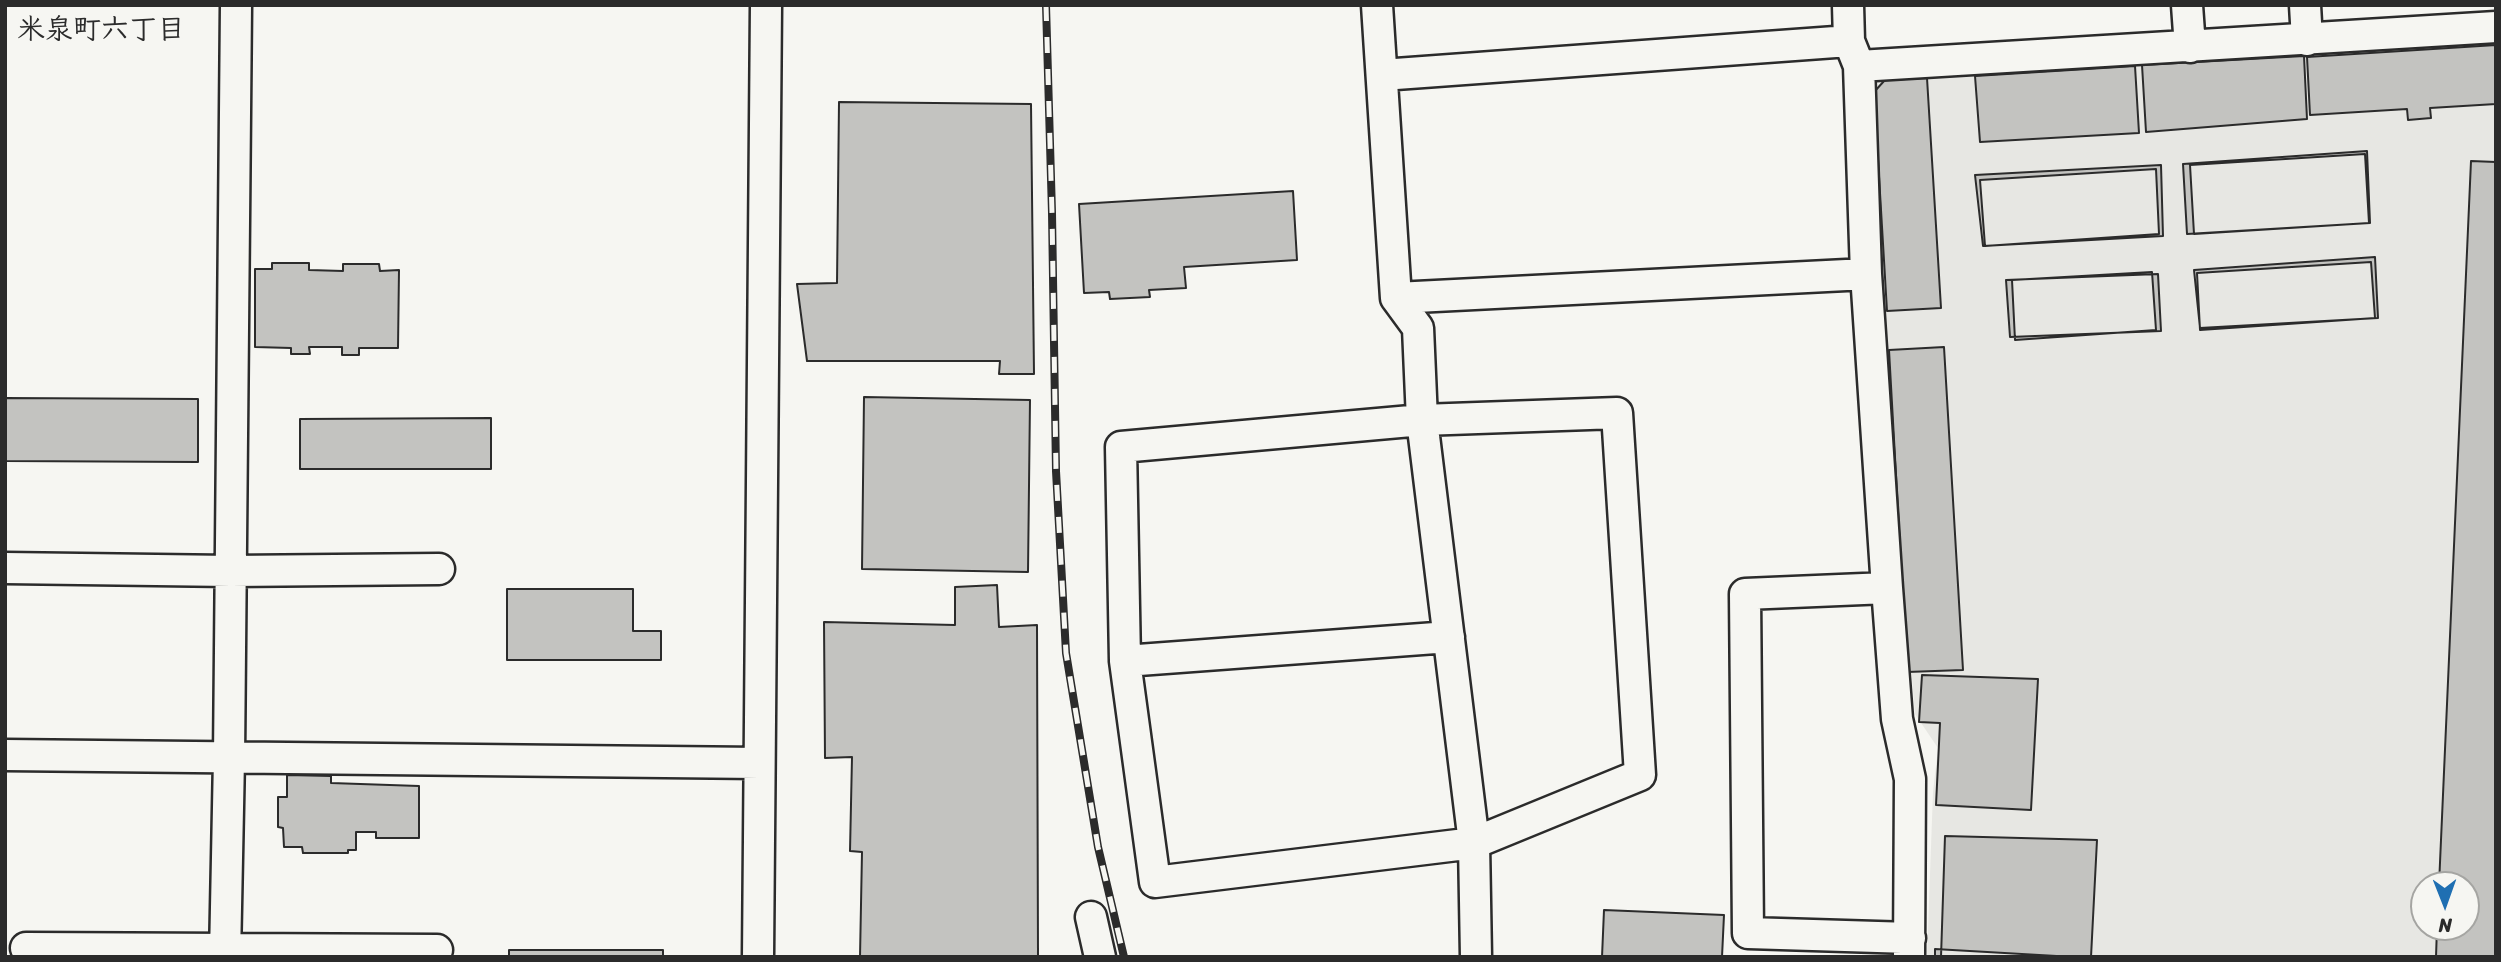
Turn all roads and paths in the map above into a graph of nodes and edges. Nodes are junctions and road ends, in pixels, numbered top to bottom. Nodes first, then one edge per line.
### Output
1 (236, 5) edge
2 (766, 5) edge
3 (1377, 5) edge
4 (1848, 5) edge
5 (2187, 5) edge
6 (2305, 5) edge
7 (2496, 27) edge
8 (2307, 40) junction
9 (2190, 47) junction
10 (1854, 54) junction
11 (1381, 75) junction
12 (1866, 274) junction
13 (1396, 298) junction
14 (1422, 420) junction
15 (5, 568) edge
16 (439, 569) dead end
17 (231, 571) junction
18 (1886, 587) junction
19 (1449, 638) junction
20 (1125, 661) junction
21 (5, 755) edge
22 (229, 758) junction
23 (759, 763) junction
24 (1474, 843) junction
25 (1091, 917) dead end
26 (1910, 947) edge
27 (26, 948) dead end
28 (437, 950) dead end
29 (225, 953) edge
30 (758, 957) edge
31 (1100, 957) edge
32 (1476, 957) edge

1 - 17 street
2 - 23 street
3 - 11 street
4 - 10 street
5 - 9 street
6 - 8 street
7 - 8 street
8 - 9 street
9 - 10 street
10 - 11 street
10 - 12 street
11 - 13 street
12 - 13 street
12 - 18 street
13 - 14 street
14 - 19 street
14 - 20 street
14 - 24 street
15 - 17 street
16 - 17 street
17 - 22 street
18 - 26 street
18 - 26 street
19 - 20 street
19 - 24 street
20 - 24 street
21 - 22 street
22 - 23 street
22 - 29 street
23 - 30 street
24 - 32 street
25 - 31 street
27 - 29 street
28 - 29 street

